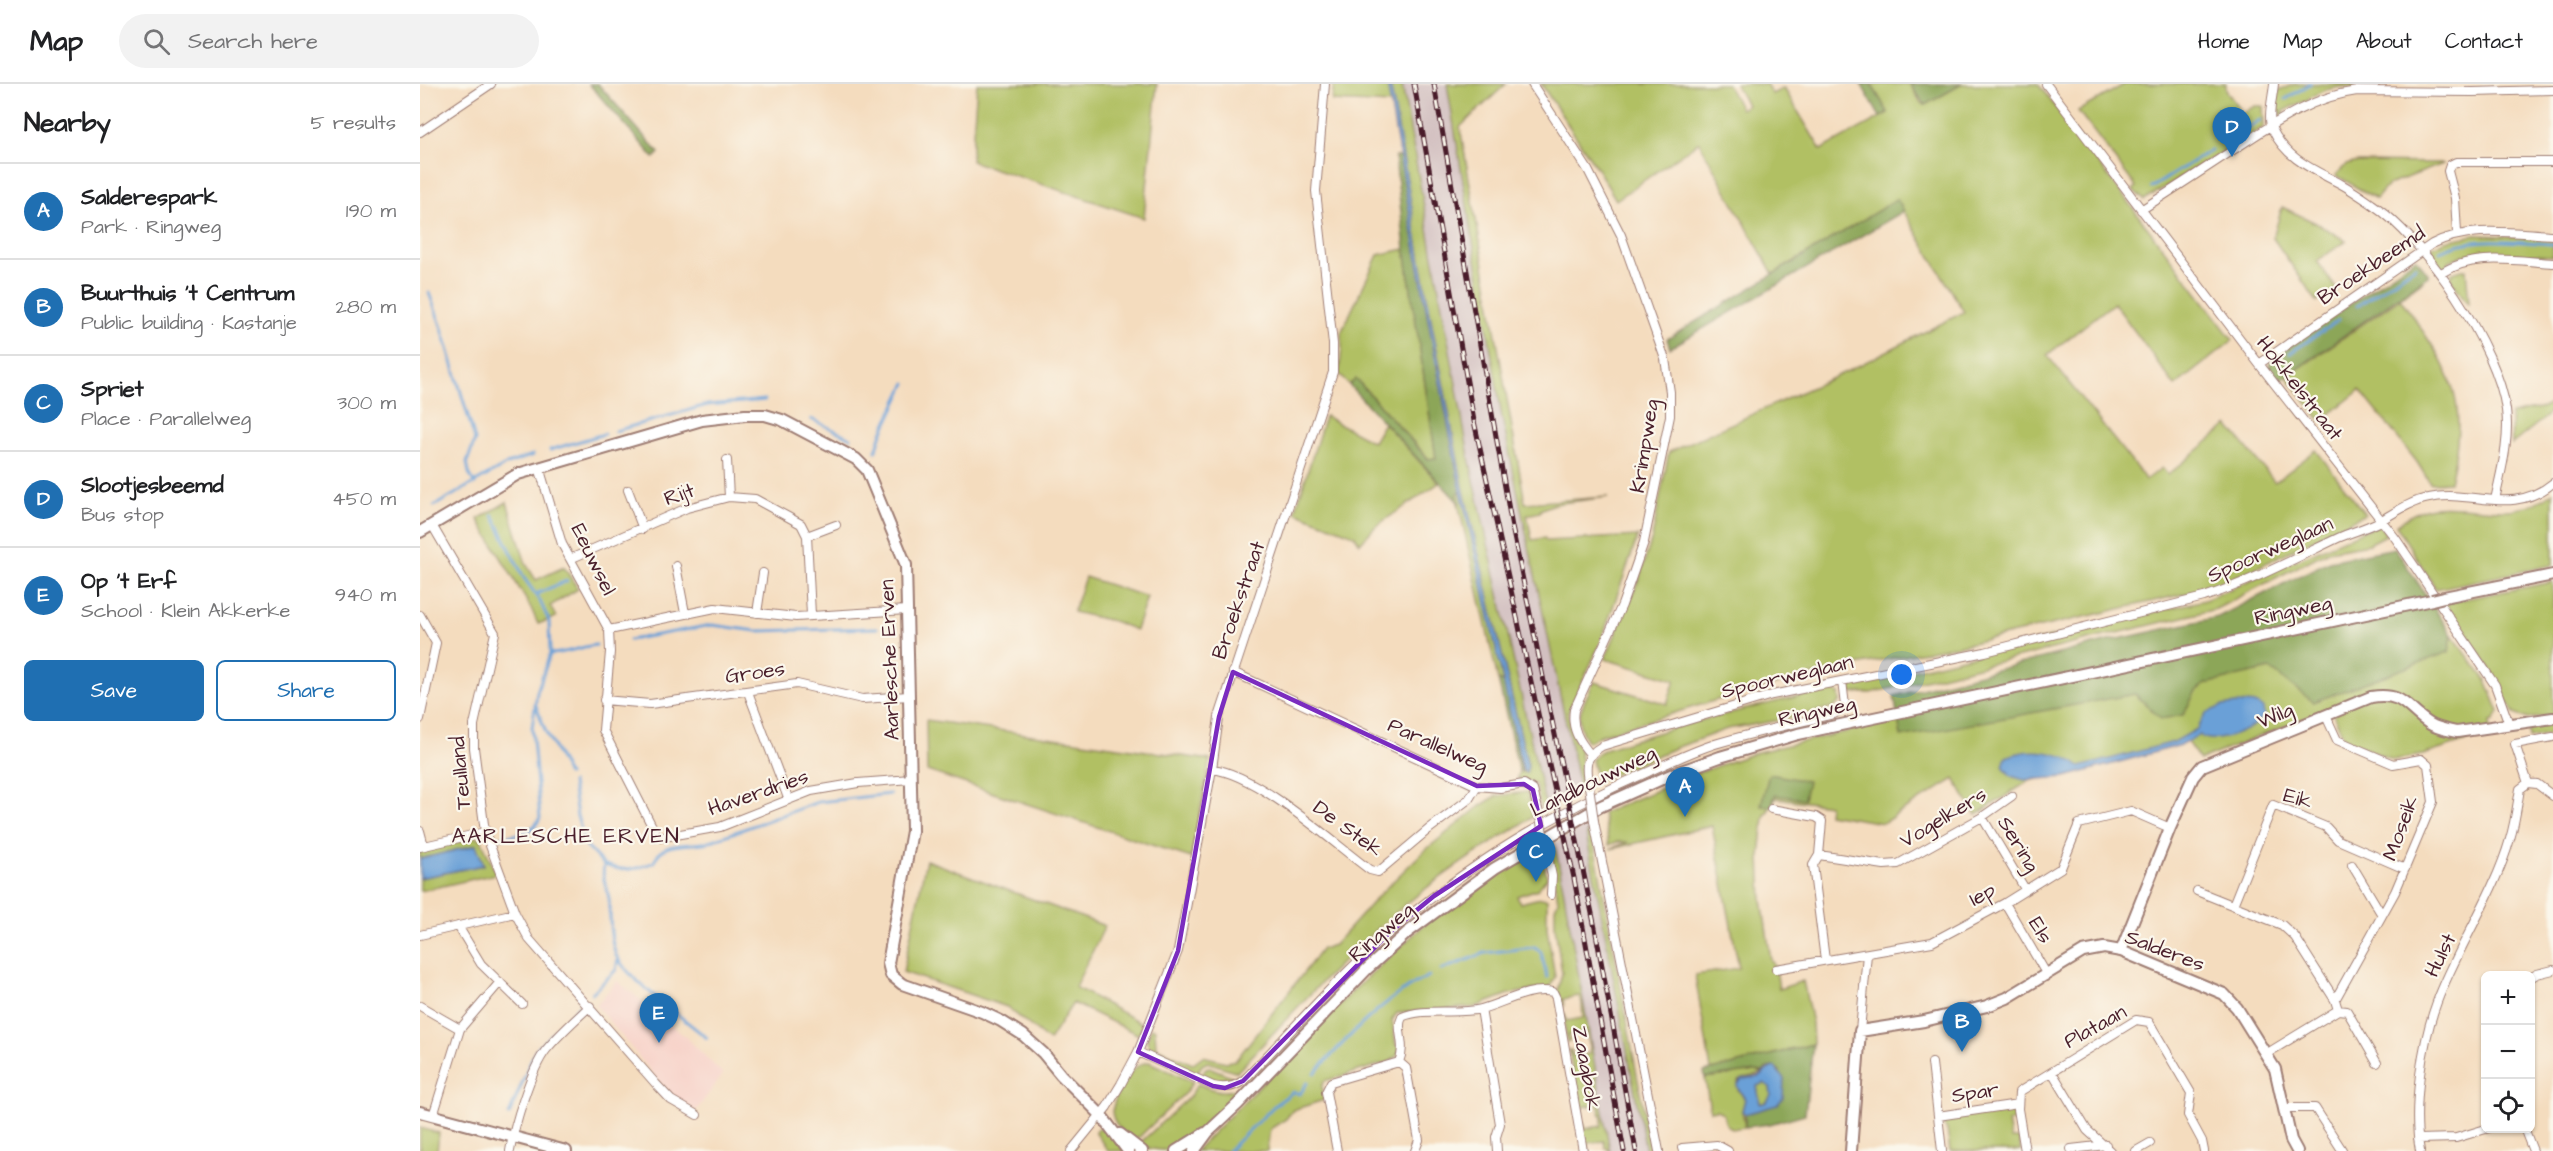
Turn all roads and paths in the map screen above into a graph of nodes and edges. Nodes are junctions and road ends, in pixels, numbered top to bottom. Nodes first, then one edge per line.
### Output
1 (491, 84) edge
2 (1325, 84) edge
3 (1532, 84) edge
4 (2046, 84) edge
5 (2274, 84) edge
6 (2443, 88) edge
7 (2553, 90) edge
8 (2270, 126) junction
9 (420, 132) edge
10 (2553, 162) edge
11 (2141, 210) junction
12 (2457, 233) junction
13 (2553, 235) edge
14 (2423, 251) junction
15 (2553, 263) edge
16 (2440, 274) junction
17 (2259, 364) junction
18 (727, 460) dead end
19 (540, 467) junction
20 (2553, 483) edge
21 (628, 490) dead end
22 (729, 497) junction
23 (2495, 500) junction
24 (2380, 521) junction
25 (432, 525) junction
26 (836, 525) dead end
27 (643, 529) junction
28 (420, 532) edge
29 (807, 536) junction
30 (570, 559) junction
31 (676, 566) dead end
32 (763, 573) dead end
33 (2553, 575) edge
34 (907, 609) junction
35 (757, 612) junction
36 (685, 613) junction
37 (420, 615) edge
38 (811, 615) junction
39 (609, 630) junction
40 (1233, 672) junction
41 (1842, 681) junction
42 (423, 690) edge
43 (748, 692) junction
44 (909, 696) junction
45 (604, 700) junction
46 (2326, 716) junction
47 (2553, 718) edge
48 (420, 719) edge
49 (2509, 724) junction
50 (2553, 737) edge
51 (1590, 754) junction
52 (1212, 769) junction
53 (911, 779) junction
54 (2528, 783) junction
55 (1477, 786) junction
56 (2012, 796) dead end
57 (2553, 796) edge
58 (788, 798) junction
59 (1771, 809) dead end
60 (1982, 817) junction
61 (2170, 828) junction
62 (420, 831) edge
63 (485, 832) junction
64 (422, 847) edge
65 (1819, 855) junction
66 (2352, 866) dead end
67 (2405, 869) junction
68 (2025, 890) junction
69 (2197, 891) dead end
70 (1551, 895) dead end
71 (2005, 903) junction
72 (2233, 905) junction
73 (515, 913) junction
74 (2382, 915) junction
75 (458, 926) junction
76 (420, 935) edge
77 (2121, 951) junction
78 (1867, 954) junction
79 (1825, 960) junction
80 (1776, 969) dead end
81 (2553, 970) edge
82 (2047, 975) junction
83 (2535, 975) edge
84 (500, 982) junction
85 (2335, 1000) junction
86 (522, 1004) dead end
87 (420, 1006) edge
88 (590, 1006) junction
89 (1481, 1009) junction
90 (2338, 1010) junction
91 (460, 1029) junction
92 (1860, 1032) junction
93 (1138, 1052) junction
94 (2266, 1054) junction
95 (1399, 1062) junction
96 (1932, 1063) dead end
97 (2377, 1063) dead end
98 (2052, 1072) junction
99 (2018, 1104) junction
100 (2284, 1108) junction
101 (420, 1112) edge
102 (1101, 1115) junction
103 (433, 1116) junction
104 (697, 1116) dead end
105 (1938, 1116) junction
106 (1111, 1126) junction
107 (2481, 1130) edge
108 (1208, 1132) junction
109 (2526, 1133) edge
110 (512, 1136) junction
111 (2418, 1139) junction
112 (2150, 1143) dead end
113 (2108, 1148) edge
114 (2071, 1149) dead end
115 (2342, 1150) edge
116 (510, 1151) edge
117 (566, 1151) edge
118 (1071, 1151) edge
119 (1128, 1151) edge
120 (1142, 1151) edge
121 (1176, 1151) edge
122 (1194, 1151) edge
123 (1337, 1151) edge
124 (1415, 1151) edge
125 (1497, 1151) edge
126 (1583, 1151) edge
127 (1659, 1151) edge
128 (1683, 1151) edge
129 (1728, 1151) edge
130 (1851, 1151) edge
131 (1942, 1151) edge
132 (2025, 1151) edge
133 (2136, 1151) edge
134 (2204, 1151) edge
135 (2297, 1151) edge
136 (2420, 1151) edge
137 (2533, 1151) edge

1 - 9 street
2 - 40 street, Broekstraat
3 - 51 street, Krimpweg
4 - 11 street, Hokkelstraat
5 - 8 street
6 - 7 street
6 - 8 street
8 - 11 street
8 - 14 street
10 - 12 street
11 - 17 street, Hokkelstraat
12 - 13 street, Broekbeemd
12 - 14 street, Broekbeemd
14 - 16 street
14 - 17 street, Broekbeemd
15 - 16 street
16 - 23 street
17 - 24 street, Hokkelstraat
18 - 22 street, Rijt
19 - 25 street, Aarlesche Erven
19 - 30 street, Eeuwsel
19 - 34 street, Aarlesche Erven
20 - 23 street, Spoorweglaan
21 - 27 street, Rijt
22 - 27 street, Rijt
22 - 29 street, Rijt
23 - 24 street, Spoorweglaan
24 - 41 street, Spoorweglaan
24 - 49 street, Hokkelstraat
25 - 28 street, Aarlesche Erven
25 - 63 street, Teulland
26 - 29 street
27 - 30 street, Rijt
29 - 38 street
30 - 39 street, Eeuwsel
31 - 36 street
32 - 35 street
33 - 108 street, Ringweg, bridge
34 - 38 street
34 - 44 street, Aarlesche Erven
35 - 36 street
35 - 38 street
36 - 39 street
37 - 42 street
39 - 45 street, Haverdries
40 - 52 street, Broekstraat
40 - 55 street, Parallelweg
41 - 51 street, Spoorweglaan
41 - 93 street, Landbouwweg
42 - 48 street
43 - 44 street, Groes
43 - 45 street, Groes
43 - 58 street
44 - 53 street, Aarlesche Erven
45 - 58 street, Haverdries
46 - 49 street, Wilg
46 - 61 street, Wilg
46 - 67 street, Moseik
47 - 49 street, Wilg
50 - 54 street
51 - 127 street, bridge
52 - 55 street, De Stek
52 - 93 street, Broekstraat
53 - 58 street, Haverdries
53 - 102 street, Aarlesche Erven
54 - 57 street
54 - 111 street, Hulst
55 - 70 street, Parallelweg, bridge
56 - 60 street, Vogelkers
59 - 65 street
60 - 65 street, Vogelkers
60 - 68 street, Sering
61 - 68 street, Iep
61 - 77 street, Wilg
62 - 64 street
63 - 64 street
63 - 73 street, Teulland
65 - 79 street
66 - 74 street, Moseik
67 - 72 street, Eik
67 - 74 street, Moseik
68 - 71 street, Iep
69 - 72 street
71 - 78 street, Iep
71 - 82 street, Els
72 - 85 street
73 - 75 street
73 - 88 street, Teulland
74 - 85 street, Moseik
75 - 76 street
75 - 84 street
77 - 82 street, Salderes
77 - 94 street, Salderes
78 - 79 street, Iep
78 - 92 street
79 - 80 street, Iep
81 - 83 street
82 - 92 street, Salderes
84 - 86 street
84 - 91 street
85 - 90 street
87 - 91 street
88 - 104 street, Teulland
88 - 110 street
89 - 95 street
89 - 125 street
89 - 126 street, Zaagbok
90 - 94 street
90 - 97 street
91 - 103 street
92 - 130 street
93 - 102 street, Broekstraat
94 - 100 street, Salderes
95 - 123 street
95 - 124 street
96 - 105 street
98 - 99 street, Plataan
98 - 113 street
98 - 134 street, Plataan
99 - 105 street, Spar
99 - 132 street
100 - 115 street
100 - 135 street, Salderes
101 - 103 street
102 - 106 street
102 - 118 street, Broekstraat
103 - 110 street
105 - 131 street
106 - 119 street
106 - 120 street
107 - 111 street
108 - 121 street, Ringweg
108 - 122 street, Ringweg
109 - 137 street
110 - 116 street
110 - 117 street
111 - 136 street, Hulst
112 - 133 street
113 - 114 street
128 - 129 street

